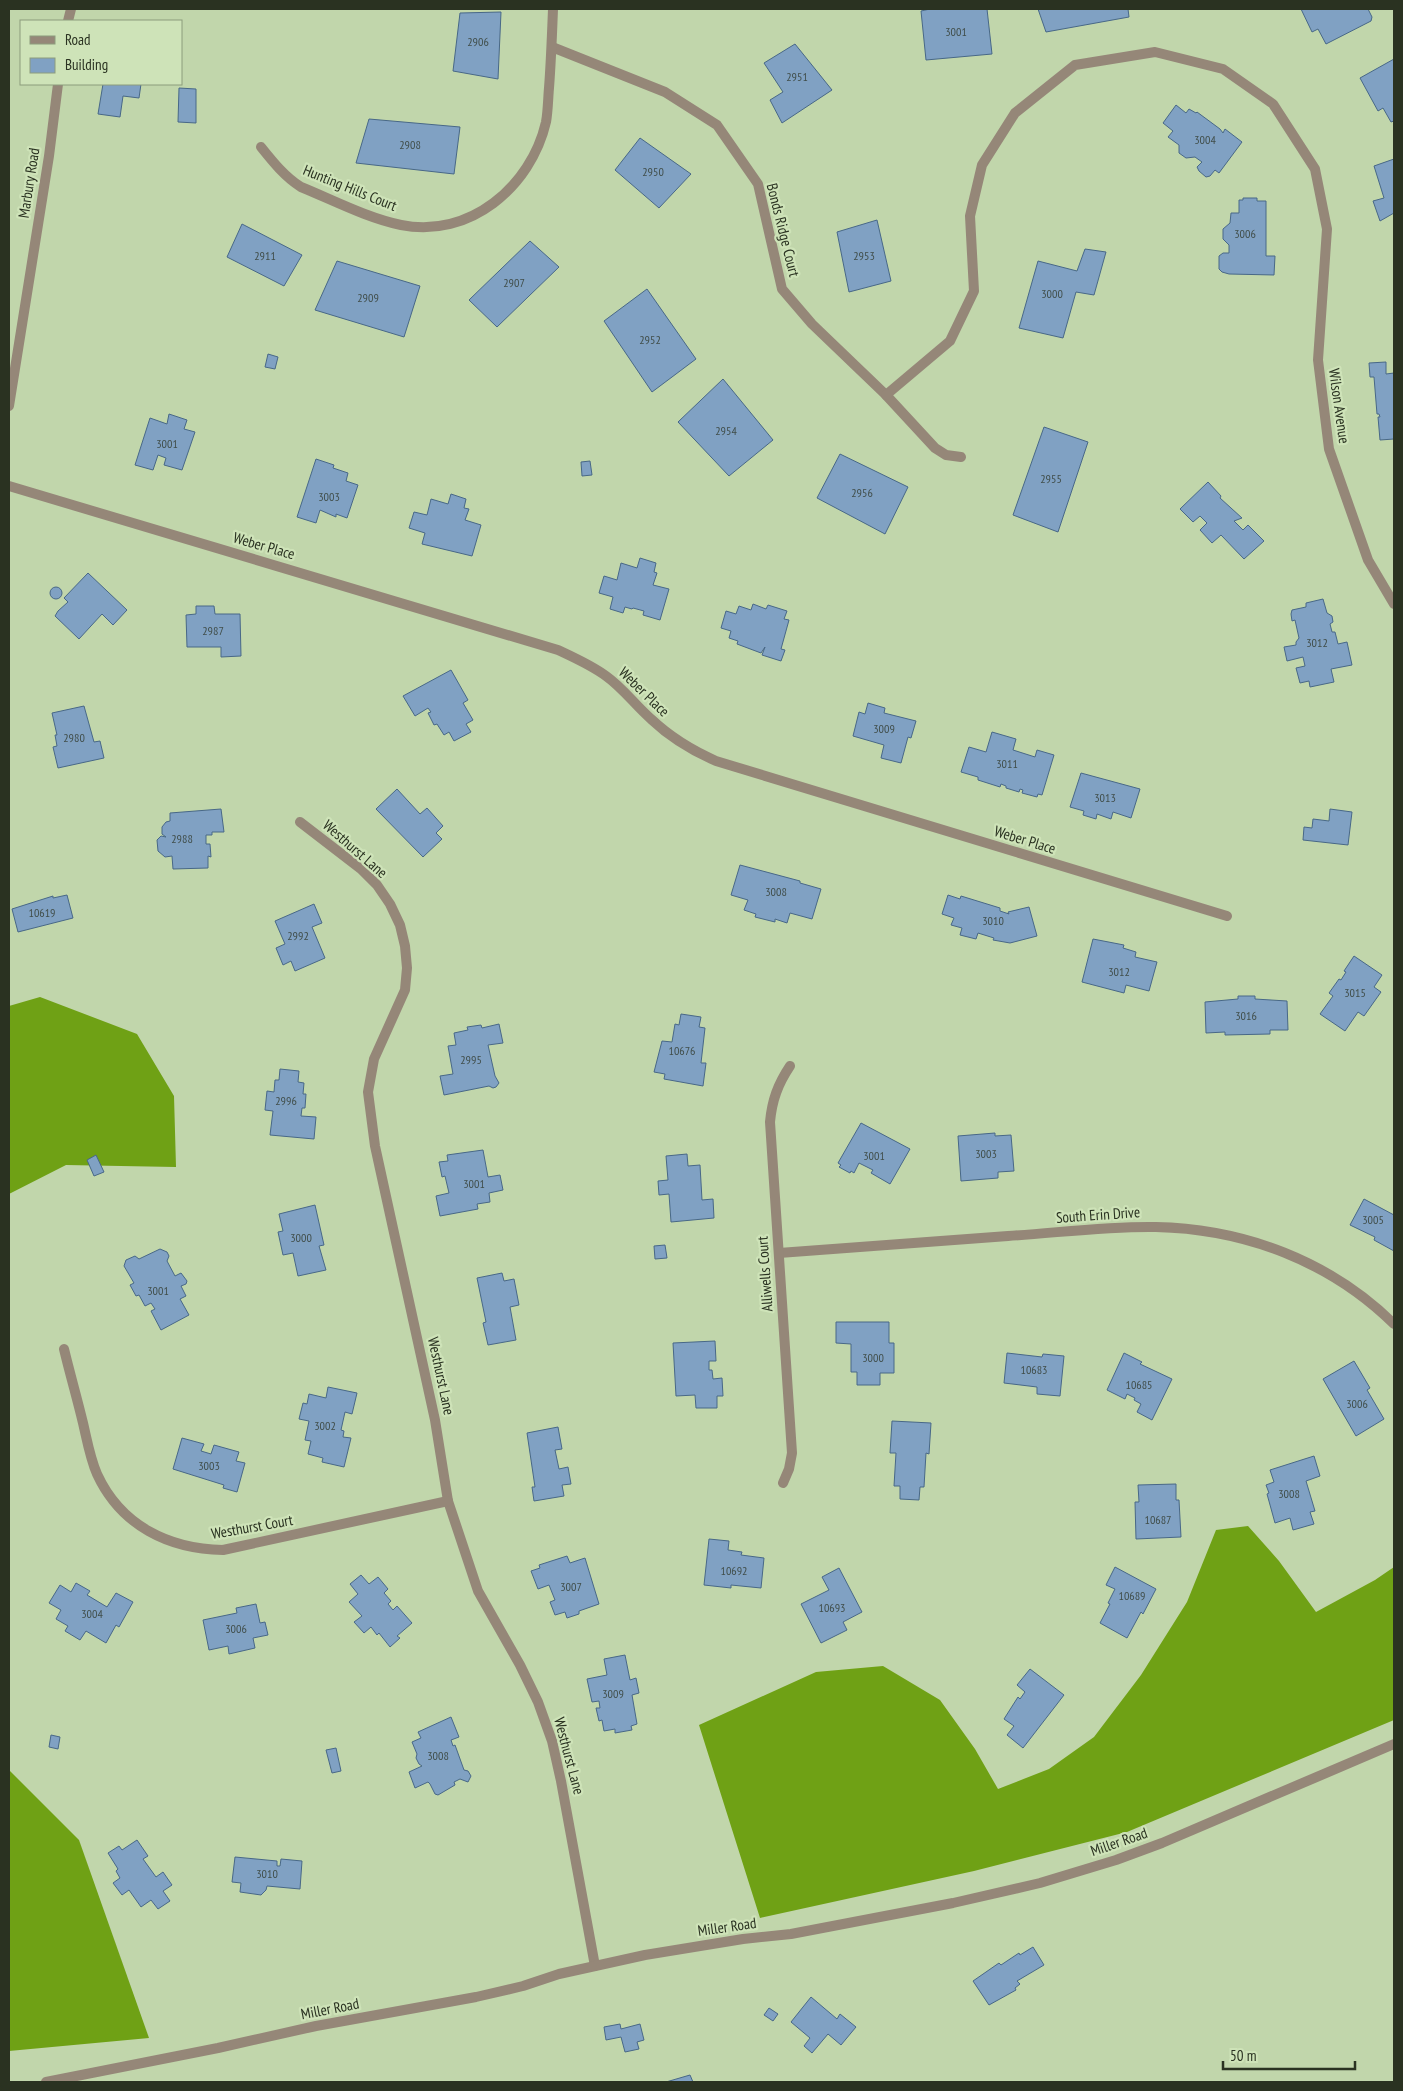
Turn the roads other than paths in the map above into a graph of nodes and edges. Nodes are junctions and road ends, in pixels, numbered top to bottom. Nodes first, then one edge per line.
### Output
1 (553, 9) edge
2 (552, 46) junction
3 (58, 85) edge
4 (261, 147) dead end
5 (886, 395) junction
6 (9, 405) edge
7 (961, 457) dead end
8 (9, 486) edge
9 (1394, 604) edge
10 (300, 822) dead end
11 (1228, 916) dead end
12 (790, 1066) dead end
13 (778, 1253) junction
14 (1394, 1324) edge
15 (64, 1349) dead end
16 (783, 1483) dead end
17 (448, 1501) junction
18 (1394, 1744) edge
19 (595, 1966) junction
20 (46, 2082) edge

1 - 2 street, Hunting Hills Court
2 - 4 street, Hunting Hills Court
2 - 5 street, Bonds Ridge Court
3 - 6 street, Marbury Road
5 - 7 street, Bonds Ridge Court
5 - 9 street, Wilson Avenue
8 - 11 street, Weber Place
10 - 17 street, Westhurst Lane
12 - 13 street, Alliwells Court
13 - 14 street, South Erin Drive
13 - 16 street, Alliwells Court
15 - 17 street, Westhurst Court
17 - 19 street, Westhurst Lane
18 - 19 street, Miller Road
19 - 20 street, Miller Road

